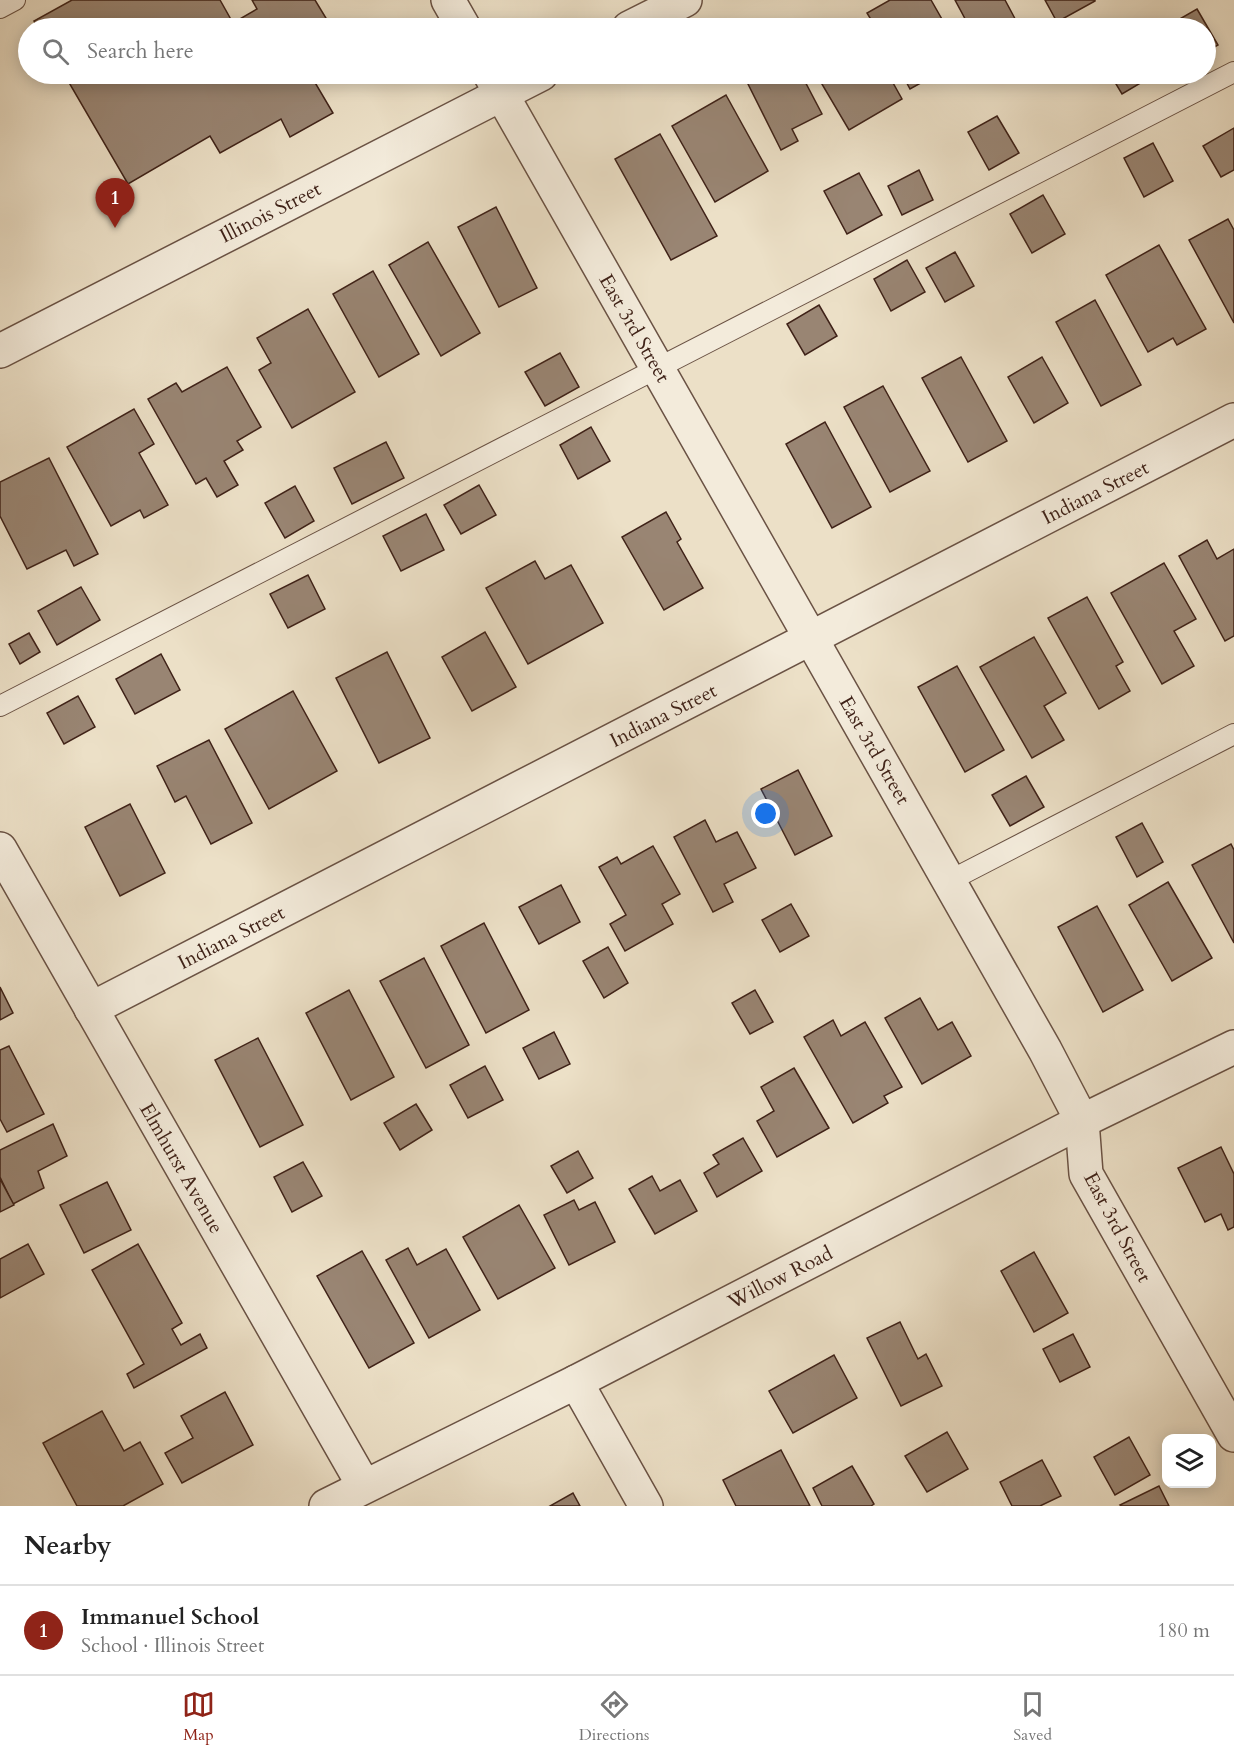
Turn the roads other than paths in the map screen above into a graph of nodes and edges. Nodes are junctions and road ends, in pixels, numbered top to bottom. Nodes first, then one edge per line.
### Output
1 (15, 0) edge
2 (448, 0) edge
3 (685, 0) edge
4 (0, 8) edge
5 (458, 18) edge
6 (649, 18) edge
7 (1234, 72) edge
8 (1216, 81) edge
9 (494, 84) edge
10 (497, 84) edge
11 (1211, 84) edge
12 (0, 351) edge
13 (658, 368) junction
14 (1234, 420) edge
15 (811, 638) junction
16 (0, 706) edge
17 (1234, 734) edge
18 (0, 849) edge
19 (949, 881) junction
20 (91, 1009) junction
21 (1234, 1047) edge
22 (1082, 1121) junction
23 (576, 1382) junction
24 (1234, 1436) edge
25 (364, 1486) junction
26 (326, 1506) edge
27 (646, 1506) edge

1 - 4 lane
2 - 5 street
3 - 6 street
7 - 8 lane
9 - 12 street, Illinois Street
10 - 13 street, East 3rd Street
11 - 13 lane
13 - 15 street, East 3rd Street
13 - 16 lane
14 - 15 street, Indiana Street
15 - 19 street, East 3rd Street
15 - 20 street, Indiana Street
17 - 19 lane
18 - 20 street, Elmhurst Avenue
19 - 22 street, East 3rd Street
20 - 25 street, Elmhurst Avenue
21 - 22 street, Willow Road
22 - 23 street, Willow Road
22 - 24 street, East 3rd Street
23 - 25 street, Willow Road
23 - 27 street
25 - 26 street, Willow Road

